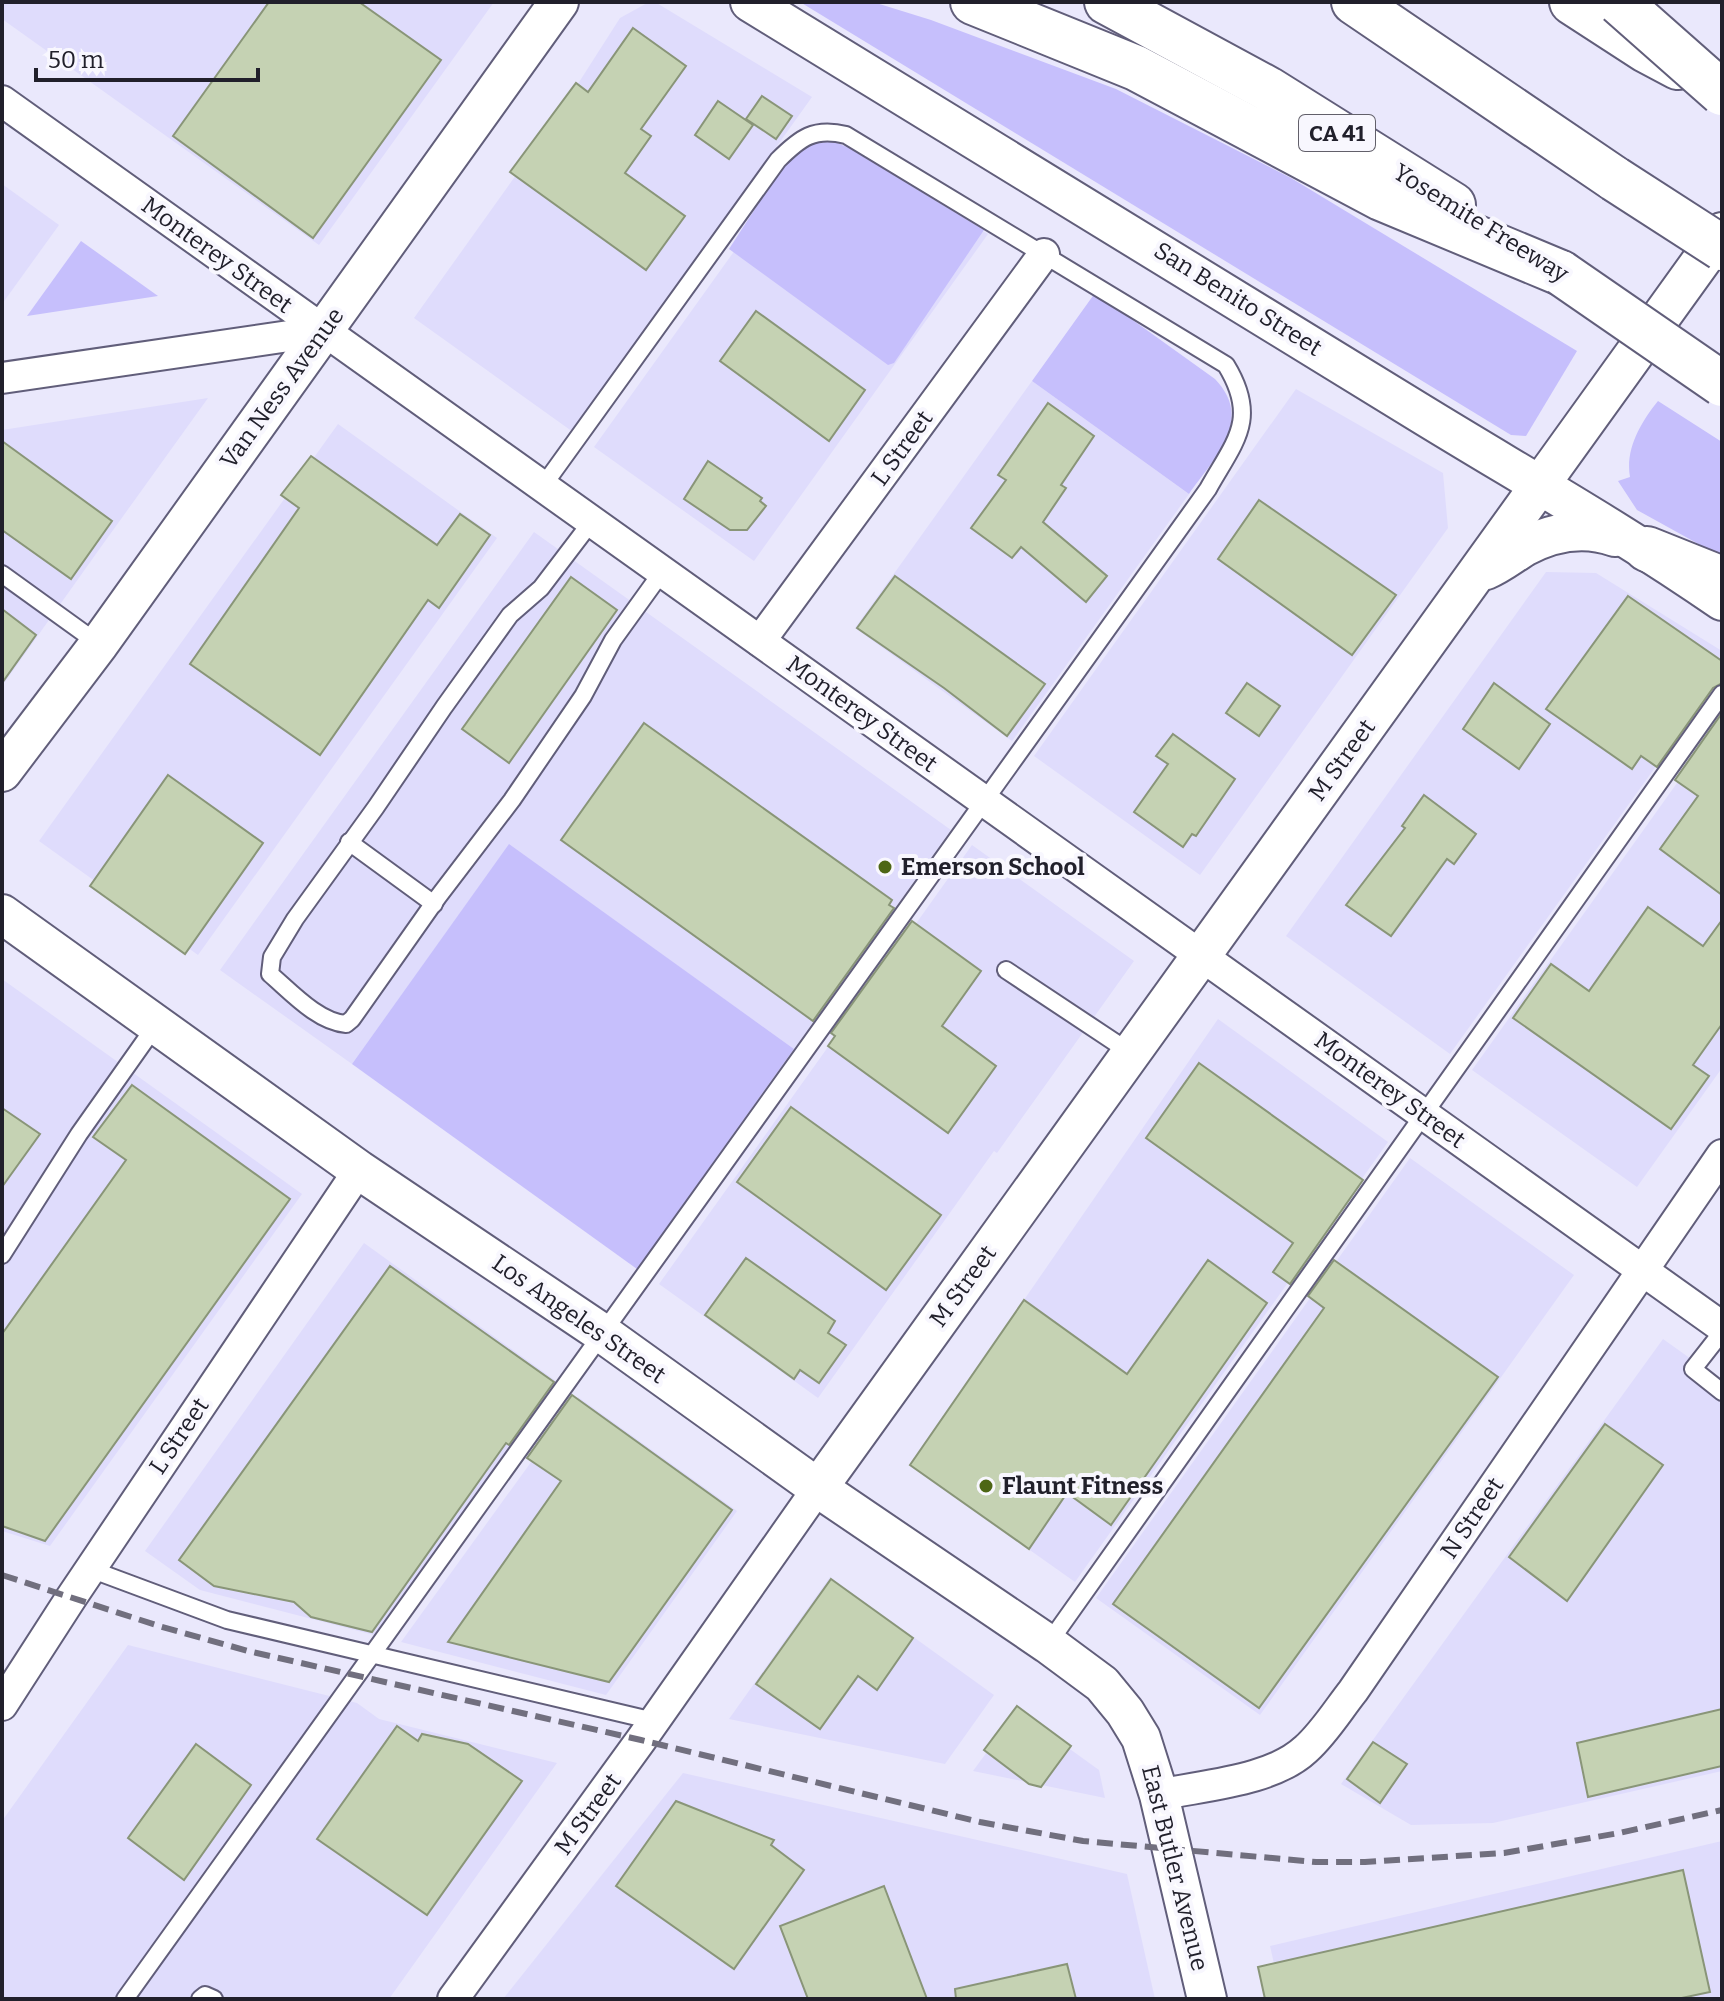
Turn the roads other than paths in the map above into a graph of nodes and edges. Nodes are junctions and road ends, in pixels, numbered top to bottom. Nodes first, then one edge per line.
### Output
1 (559, 2) edge
2 (750, 2) edge
3 (973, 2) edge
4 (1107, 2) edge
5 (1354, 2) edge
6 (1572, 2) edge
7 (1619, 2) edge
8 (1722, 81) edge
9 (1722, 93) edge
10 (2, 101) edge
11 (1722, 232) edge
12 (1722, 248) edge
13 (1044, 254) junction
14 (1561, 273) junction
15 (323, 331) junction
16 (2, 378) edge
17 (1722, 384) edge
18 (543, 486) junction
19 (1539, 487) junction
20 (592, 521) junction
21 (1647, 549) junction
22 (662, 572) junction
23 (2, 574) edge
24 (1476, 574) junction
25 (1722, 579) edge
26 (1722, 601) edge
27 (760, 641) junction
28 (99, 644) junction
29 (1722, 694) edge
30 (2, 772) edge
31 (985, 801) junction
32 (349, 842) junction
33 (434, 904) junction
34 (2, 914) edge
35 (1201, 956) junction
36 (1006, 970) dead end
37 (156, 1025) junction
38 (1131, 1053) junction
39 (1424, 1115) junction
40 (1722, 1155) edge
41 (359, 1170) junction
42 (2, 1255) edge
43 (1642, 1270) junction
44 (1722, 1330) edge
45 (602, 1333) junction
46 (1722, 1392) edge
47 (818, 1488) junction
48 (90, 1569) junction
49 (1048, 1644) junction
50 (371, 1655) junction
51 (2, 1705) edge
52 (654, 1721) junction
53 (1141, 1738) joint
54 (1159, 1795) junction
55 (125, 1999) edge
56 (200, 1999) edge
57 (214, 1999) edge
58 (453, 1999) edge
59 (1207, 1999) edge

1 - 15 street, Van Ness Avenue
2 - 19 street, San Benito Street
3 - 14 highway
4 - 14 highway, Yosemite Freeway / CA 41
5 - 12 highway, bridge
6 - 8 highway
7 - 9 highway, bridge
10 - 15 street, Monterey Street
11 - 19 street, M Street
13 - 18 lane
13 - 27 street, L Street
13 - 31 lane
14 - 17 highway, Yosemite Freeway / CA 41, bridge
15 - 16 street
15 - 18 street, Monterey Street
15 - 28 street, Van Ness Avenue
18 - 20 street, Monterey Street
19 - 21 street, San Benito Street
19 - 24 street, M Street
20 - 22 street, Monterey Street
20 - 32 lane
21 - 24 street, M Street
21 - 25 highway
21 - 26 street, San Benito Street
22 - 27 street, Monterey Street
22 - 33 lane
23 - 28 lane
24 - 35 street, M Street
27 - 31 street, Monterey Street
28 - 30 street, Van Ness Avenue
29 - 39 lane
31 - 35 street, Monterey Street
31 - 45 lane
32 - 33 lane
32 - 33 lane
34 - 37 street, Los Angeles Street
35 - 38 street, M Street
35 - 39 street, Monterey Street
36 - 38 lane
37 - 41 street, Los Angeles Street
37 - 42 lane
38 - 47 street, M Street
39 - 43 street, Monterey Street
39 - 49 lane
40 - 43 street, N Street
41 - 45 street, Los Angeles Street
41 - 48 street, L Street
43 - 44 street, Monterey Street
43 - 54 street, N Street
44 - 46 lane
45 - 47 street, Los Angeles Street
45 - 50 lane
47 - 49 street, Los Angeles Street
47 - 52 street, M Street
48 - 50 lane
48 - 51 street, L Street
49 - 53 street, Los Angeles Street
50 - 52 lane
50 - 55 lane
52 - 58 street, M Street
53 - 54 street, East Butler Avenue
54 - 59 street, East Butler Avenue
56 - 57 lane

